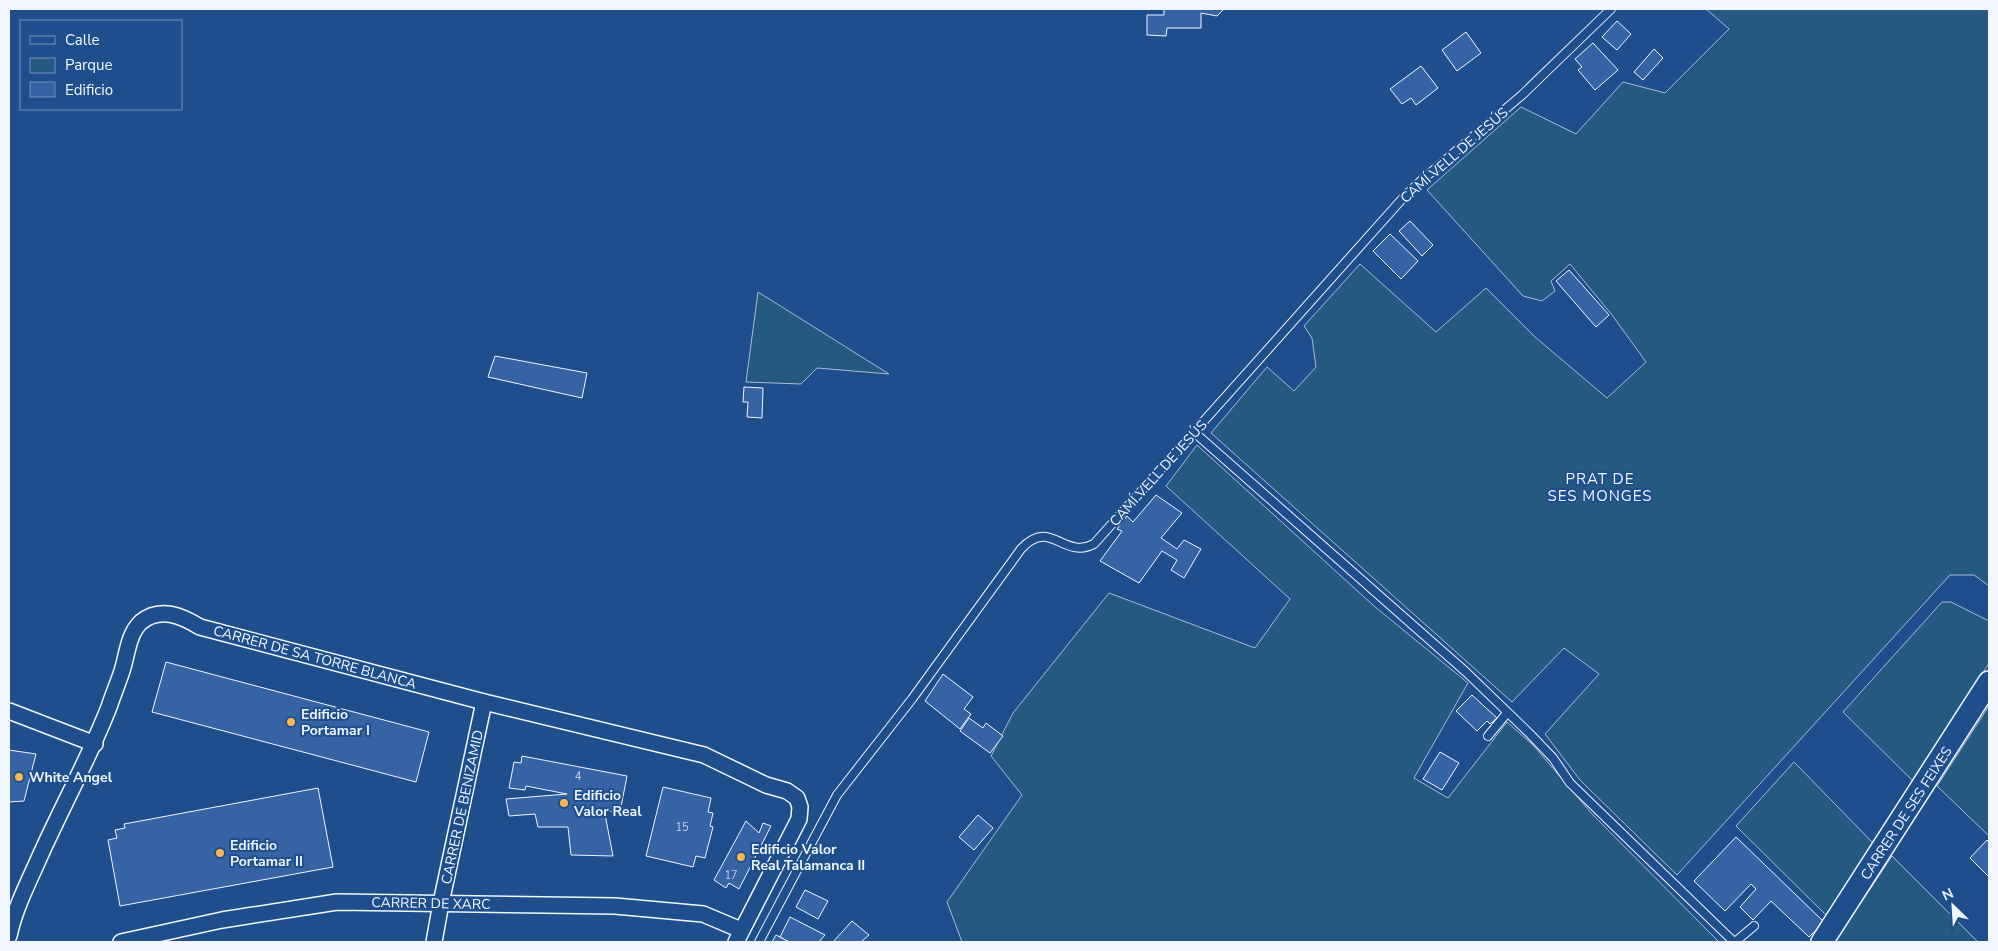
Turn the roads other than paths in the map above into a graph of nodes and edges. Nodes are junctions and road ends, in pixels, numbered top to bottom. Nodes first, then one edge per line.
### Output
1 (1611, 9) edge
2 (1195, 432) junction
3 (1989, 682) edge
4 (484, 702) junction
5 (9, 711) edge
6 (1507, 713) junction
7 (1488, 736) dead end
8 (94, 744) junction
9 (441, 903) junction
10 (1754, 926) dead end
11 (9, 936) edge
12 (739, 936) edge
13 (121, 942) edge
14 (434, 942) edge
15 (759, 942) edge
16 (1735, 942) edge
17 (1822, 942) edge

1 - 2 lane, CAMÍ VELL DE JESÚS
2 - 6 lane
2 - 15 lane, CAMÍ VELL DE JESÚS
3 - 17 street, CARRER DE SES FEIXES
4 - 8 street, CARRER DE SA TORRE BLANCA
4 - 9 street, CARRER DE BENIZAMID
4 - 12 street, CARRER DE SA TORRE BLANCA
5 - 8 street
6 - 7 lane
6 - 16 lane
8 - 11 street, CARRER DE SA TORRE BLANCA
9 - 12 street, CARRER DE XARC
9 - 13 street, CARRER DE XARC
9 - 14 street, CARRER DE BENIZAMID
10 - 16 lane

